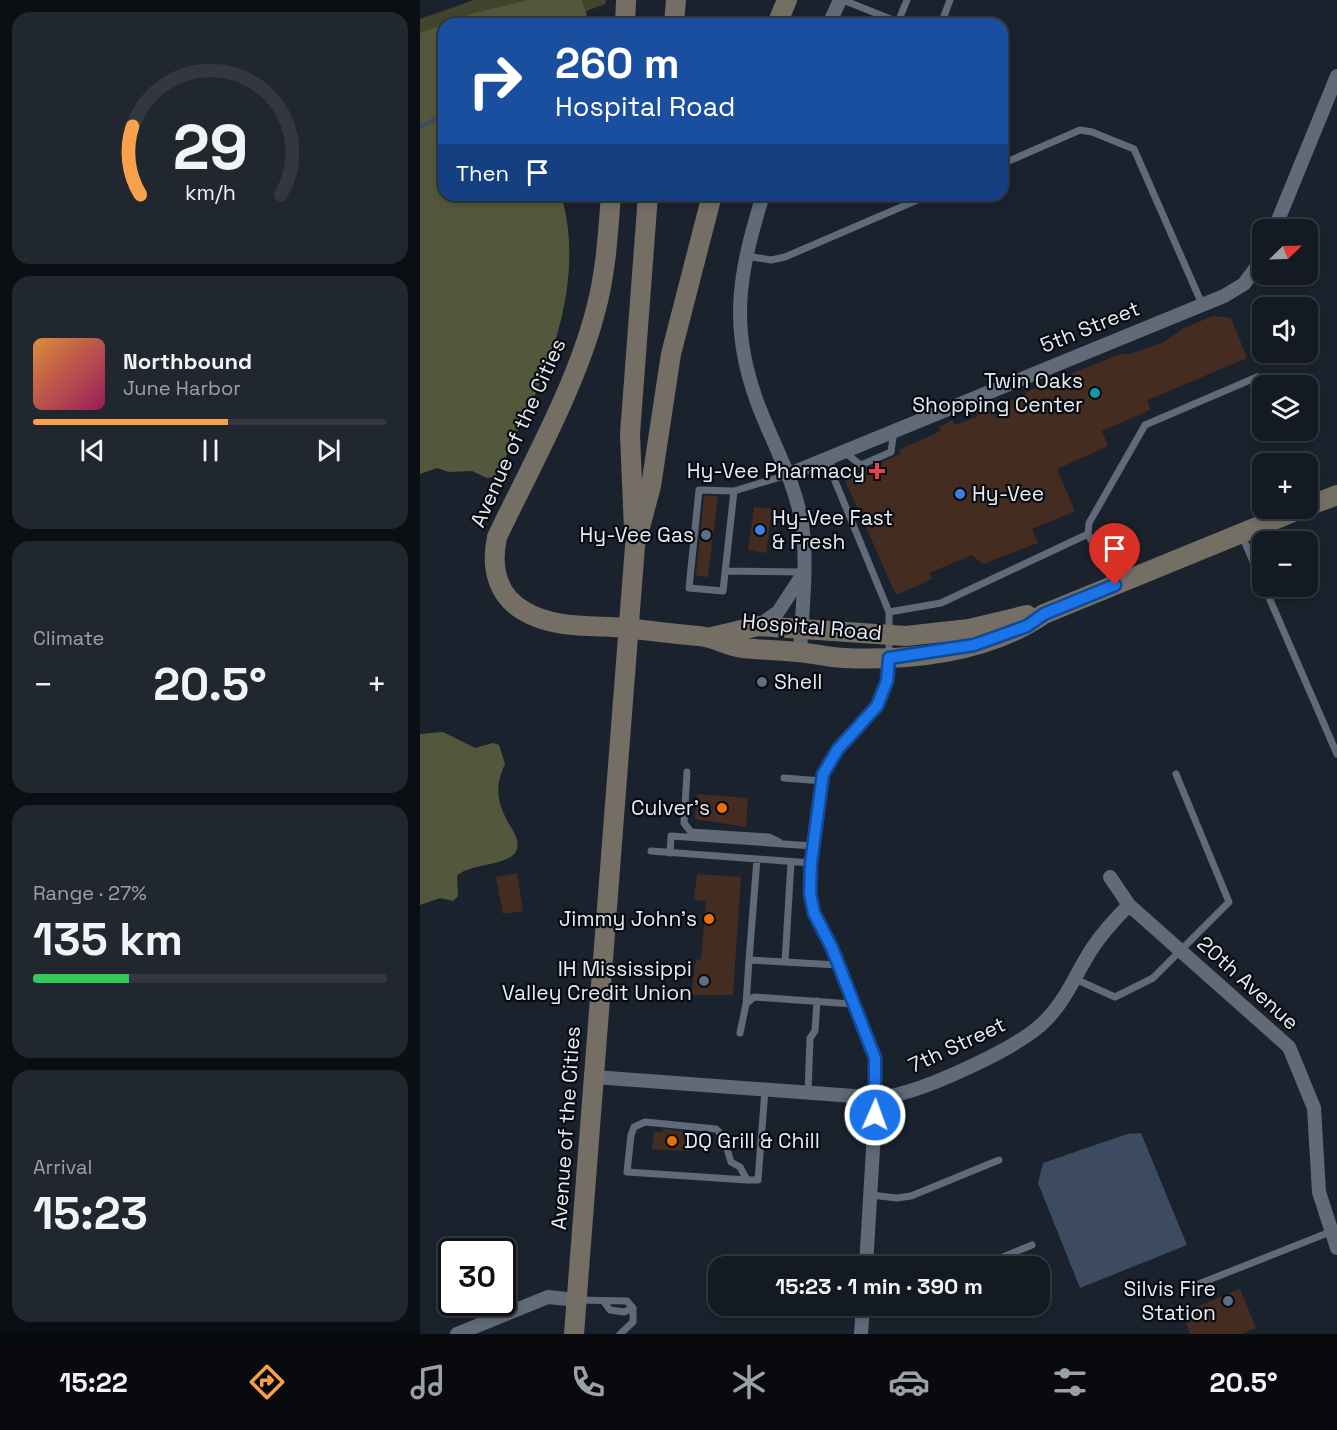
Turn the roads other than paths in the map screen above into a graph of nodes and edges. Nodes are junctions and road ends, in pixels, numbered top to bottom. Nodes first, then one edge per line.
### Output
1 (626, 0) edge
2 (664, 0) edge
3 (676, 0) edge
4 (787, 0) edge
5 (841, 0) edge
6 (907, 0) edge
7 (950, 0) edge
8 (625, 18) edge
9 (662, 18) edge
10 (674, 18) edge
11 (780, 18) edge
12 (832, 18) edge
13 (888, 18) edge
14 (902, 18) edge
15 (943, 18) edge
16 (1337, 76) edge
17 (1008, 161) edge
18 (610, 201) edge
19 (648, 201) edge
20 (710, 201) edge
21 (761, 201) edge
22 (915, 201) edge
23 (1278, 219) edge
24 (746, 256) junction
25 (1252, 273) edge
26 (1202, 304) junction
27 (1252, 378) edge
28 (894, 430) junction
29 (843, 451) junction
30 (830, 457) junction
31 (787, 475) junction
32 (734, 491) junction
33 (1337, 495) edge
34 (1318, 502) edge
35 (1277, 519) edge
36 (1088, 534) junction
37 (1241, 534) junction
38 (635, 546) junction
39 (1252, 558) edge
40 (726, 571) junction
41 (803, 572) junction
42 (1115, 585) junction
43 (1269, 597) edge
44 (889, 612) junction
45 (1044, 614) junction
46 (758, 626) junction
47 (628, 628) junction
48 (801, 630) junction
49 (889, 636) junction
50 (712, 637) junction
51 (800, 652) junction
52 (889, 658) junction
53 (625, 674) junction
54 (1337, 754) edge
55 (687, 772) dead end
56 (1176, 774) dead end
57 (784, 778) dead end
58 (822, 781) junction
59 (782, 844) junction
60 (813, 846) junction
61 (651, 852) dead end
62 (670, 853) junction
63 (757, 859) junction
64 (791, 862) junction
65 (811, 863) junction
66 (1110, 877) dead end
67 (609, 883) dead end
68 (1129, 905) junction
69 (1180, 951) junction
70 (749, 960) junction
71 (784, 962) junction
72 (838, 965) junction
73 (1075, 980) junction
74 (817, 1001) junction
75 (746, 1004) junction
76 (852, 1004) junction
77 (740, 1033) dead end
78 (594, 1077) junction
79 (765, 1090) junction
80 (808, 1093) junction
81 (874, 1097) junction
82 (999, 1160) dead end
83 (747, 1180) junction
84 (871, 1195) junction
85 (1330, 1232) junction
86 (1032, 1245) dead end
87 (1337, 1248) edge
88 (867, 1256) edge
89 (1005, 1256) edge
90 (1196, 1285) dead end
91 (577, 1300) junction
92 (862, 1316) edge
93 (457, 1334) edge
94 (574, 1334) edge
95 (620, 1334) edge
96 (861, 1334) edge

1 - 8 main road
2 - 9 main road
3 - 10 main road
4 - 11 main road
5 - 12 street
5 - 13 lane
6 - 14 lane
7 - 15 lane
16 - 23 street
17 - 26 lane
18 - 47 main road, Avenue of the Cities
19 - 38 main road, Avenue of the Cities
20 - 38 main road, Avenue of the Cities
21 - 24 street
22 - 24 lane
24 - 31 street
25 - 26 street, 5th Street
26 - 28 street, 5th Street
27 - 36 lane
28 - 29 street, 5th Street
28 - 29 lane
29 - 30 street, 5th Street
30 - 31 street, 5th Street
30 - 44 lane
31 - 32 lane
31 - 41 street
32 - 40 lane
32 - 40 lane
33 - 34 main road
35 - 37 main road, Hospital Road
36 - 42 lane
36 - 44 lane
37 - 39 lane
37 - 42 main road, Hospital Road
38 - 47 main road, Avenue of the Cities
40 - 41 lane
41 - 46 street
41 - 48 street
42 - 45 main road, Hospital Road
43 - 54 lane
44 - 49 lane
45 - 49 main road, Hospital Road
45 - 52 main road, Hospital Road
46 - 48 main road, Hospital Road
46 - 50 main road, Hospital Road
47 - 50 main road, Hospital Road
47 - 53 main road, Avenue of the Cities
48 - 49 main road, Hospital Road
48 - 51 street
49 - 52 lane
50 - 51 main road, Hospital Road
51 - 52 main road, Hospital Road
52 - 58 street
53 - 67 main road, Avenue of the Cities
53 - 78 main road, Avenue of the Cities
55 - 59 lane
56 - 69 lane
57 - 58 lane
58 - 60 street
59 - 60 lane
59 - 62 lane
60 - 65 street
61 - 62 lane
62 - 63 lane
63 - 64 lane
63 - 70 lane
64 - 65 lane
64 - 71 lane
65 - 72 street
66 - 68 street, 20th Avenue
68 - 69 street, 20th Avenue
68 - 73 street, 7th Street
69 - 73 lane
69 - 85 street, 20th Avenue
70 - 71 lane
70 - 75 lane
71 - 72 lane
72 - 76 street
73 - 81 street, 7th Street
74 - 75 lane
74 - 76 lane
74 - 80 lane
75 - 77 lane
76 - 81 street
78 - 79 street, 7th Street
78 - 91 main road, Avenue of the Cities
79 - 80 street, 7th Street
79 - 83 lane
80 - 81 street, 7th Street
81 - 84 street
82 - 84 lane
83 - 83 lane
84 - 88 street
85 - 87 street, 20th Avenue
85 - 90 lane
86 - 89 lane
91 - 93 street
91 - 94 main road, Avenue of the Cities
91 - 95 lane
92 - 96 street

